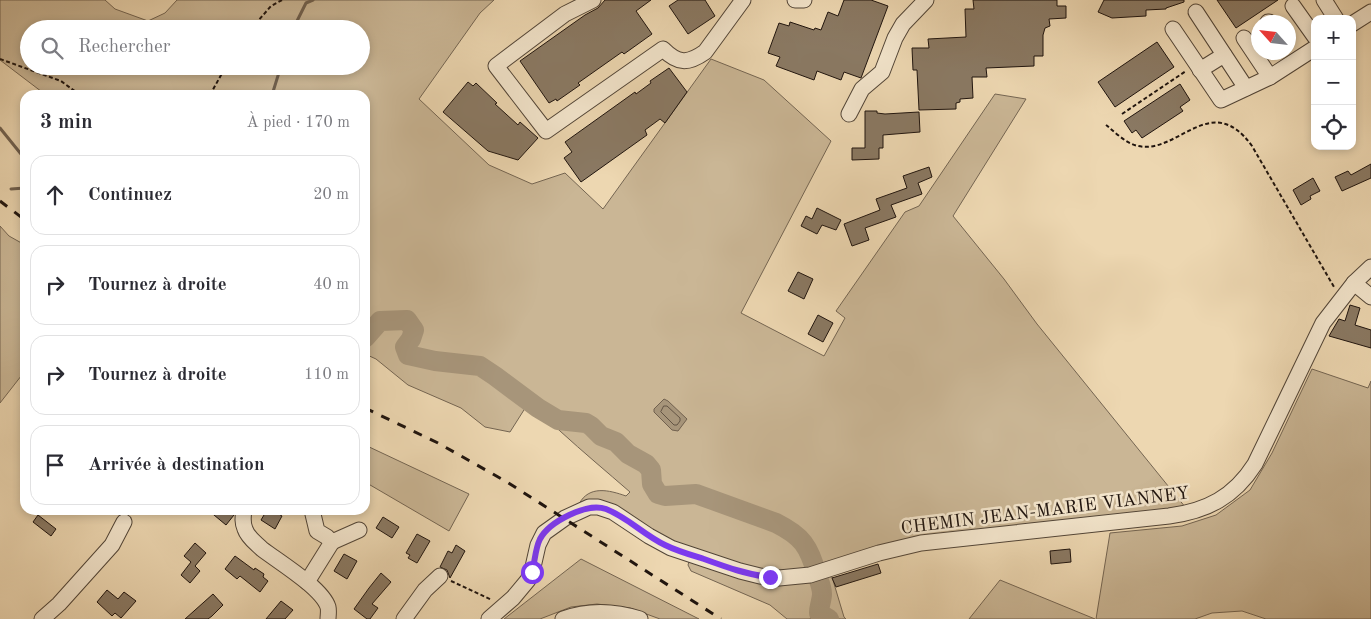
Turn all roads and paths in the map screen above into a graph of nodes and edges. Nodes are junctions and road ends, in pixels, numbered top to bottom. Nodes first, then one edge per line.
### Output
1 (282, 0) edge
2 (593, 0) edge
3 (743, 0) edge
4 (795, 0) edge
5 (804, 0) edge
6 (926, 0) edge
7 (1324, 0) edge
8 (1368, 0) edge
9 (1371, 4) edge
10 (1293, 6) dead end
11 (1196, 12) dead end
12 (1371, 12) edge
13 (1333, 15) edge
14 (259, 20) edge
15 (1356, 21) edge
16 (1173, 29) dead end
17 (1311, 32) edge
18 (1244, 38) dead end
19 (1311, 50) edge
20 (1224, 55) junction
21 (1296, 55) edge
22 (0, 59) edge
23 (1288, 60) edge
24 (20, 66) edge
25 (1198, 67) junction
26 (44, 75) edge
27 (221, 75) edge
28 (1270, 77) junction
29 (1246, 88) junction
30 (73, 90) edge
31 (213, 90) edge
32 (849, 114) dead end
33 (1122, 114) dead end
34 (1106, 125) dead end
35 (1371, 267) edge
36 (1354, 283) junction
37 (1343, 296) junction
38 (1371, 297) edge
39 (243, 515) edge
40 (313, 515) edge
41 (124, 522) dead end
42 (359, 530) dead end
43 (332, 542) junction
44 (440, 576) joint
45 (307, 582) junction
46 (504, 606) junction
47 (42, 619) edge
48 (328, 619) edge
49 (404, 619) edge
50 (489, 619) edge
51 (564, 619) edge
52 (640, 619) edge

1 - 14 path
2 - 3 street
4 - 5 street
6 - 32 street
7 - 13 street
8 - 9 street
10 - 17 street
11 - 20 street
12 - 15 street
16 - 25 street
18 - 28 street
19 - 21 street
20 - 25 street
20 - 29 street
22 - 24 path
23 - 28 street
25 - 29 street
25 - 33 path
26 - 30 path
27 - 31 path
28 - 29 street
34 - 37 path
35 - 36 street, CHEMIN JEAN-MARIE VIANNEY
36 - 37 street, CHEMIN JEAN-MARIE VIANNEY
36 - 38 street
37 - 46 street, CHEMIN JEAN-MARIE VIANNEY
39 - 45 street
40 - 43 street
41 - 47 street
42 - 43 street
43 - 45 street
44 - 46 path
44 - 49 street
45 - 48 street
46 - 50 street, CHEMIN JEAN-MARIE VIANNEY
51 - 52 street

